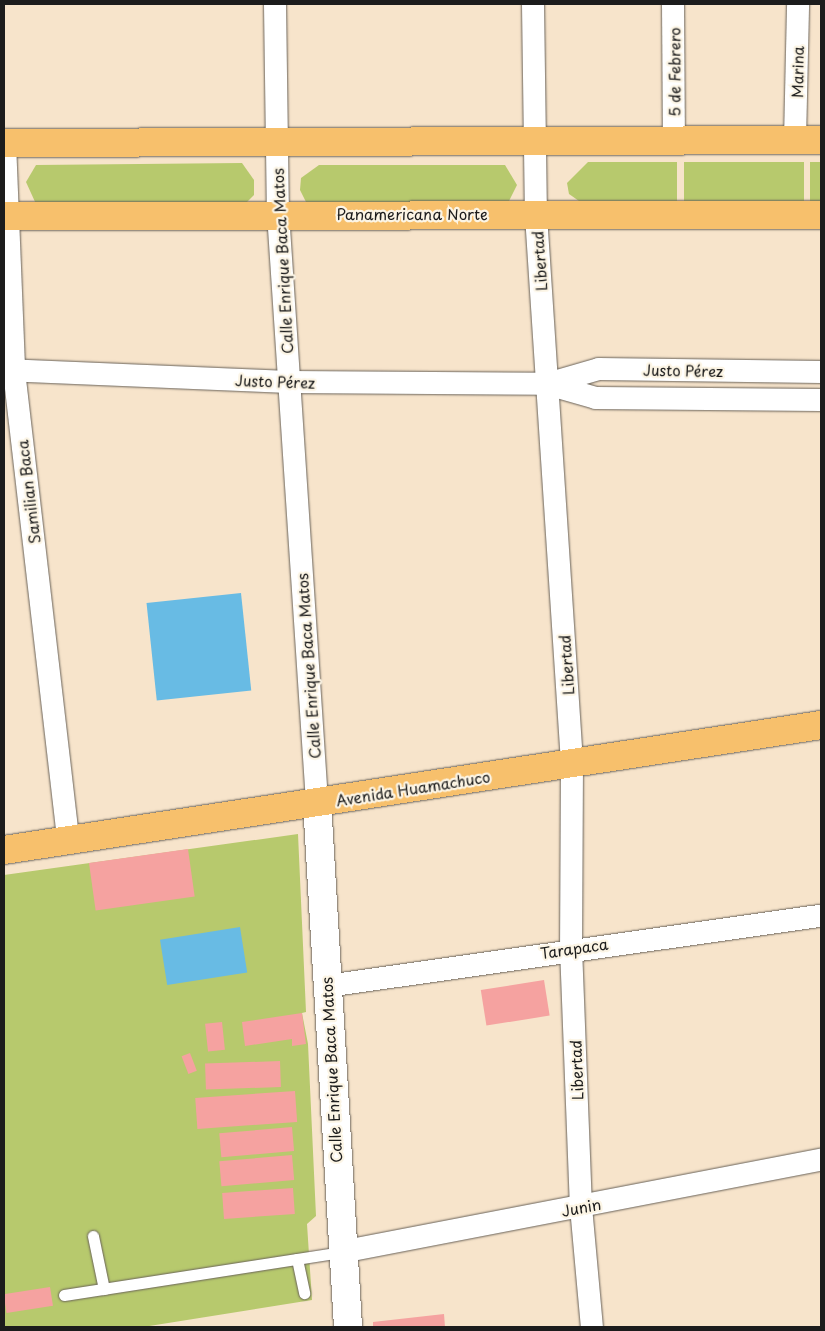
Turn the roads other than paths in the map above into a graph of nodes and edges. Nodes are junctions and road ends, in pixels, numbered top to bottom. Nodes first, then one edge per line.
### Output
1 (275, 4) edge
2 (534, 4) edge
3 (673, 4) edge
4 (798, 4) edge
5 (674, 140) junction
6 (808, 140) edge
7 (534, 141) junction
8 (276, 142) junction
9 (4, 143) edge
10 (278, 213) junction
11 (536, 215) junction
12 (821, 215) edge
13 (6, 216) edge
14 (9, 370) edge
15 (821, 372) edge
16 (289, 382) junction
17 (547, 384) junction
18 (821, 400) edge
19 (821, 725) edge
20 (572, 763) junction
21 (317, 802) junction
22 (68, 840) junction
23 (4, 850) edge
24 (821, 916) edge
25 (571, 948) junction
26 (327, 986) junction
27 (821, 1160) edge
28 (581, 1208) junction
29 (93, 1236) dead end
30 (341, 1252) junction
31 (296, 1259) junction
32 (104, 1289) junction
33 (304, 1293) dead end
34 (64, 1295) dead end
35 (348, 1327) edge
36 (592, 1327) edge

1 - 8 street, Calle Enrique Baca Matos
2 - 7 street, Libertad
3 - 5 street, 5 de Febrero
4 - 6 street, Marina
5 - 6 main road
5 - 7 main road
7 - 8 main road
7 - 11 street, Libertad
8 - 9 main road
8 - 10 street, Calle Enrique Baca Matos
9 - 13 street, Samilian Baca
10 - 11 main road, Panamericana Norte
10 - 13 main road, Panamericana Norte
10 - 16 street, Calle Enrique Baca Matos
11 - 12 main road, Panamericana Norte
11 - 17 street, Libertad
13 - 14 street, Samilian Baca
14 - 16 street, Justo Pérez
14 - 22 street, Samilian Baca
15 - 17 street, Justo Pérez
16 - 17 street, Justo Pérez
16 - 21 street, Calle Enrique Baca Matos
17 - 18 street, Justo Pérez
17 - 20 street, Libertad
19 - 20 main road, Avenida Huamachuco
20 - 21 main road, Avenida Huamachuco
20 - 25 street, Libertad
21 - 22 main road, Avenida Huamachuco
21 - 26 street, Calle Enrique Baca Matos
22 - 23 main road, Avenida Huamachuco
24 - 25 street, Tarapaca
25 - 26 street, Tarapaca
25 - 28 street, Libertad
26 - 30 street, Calle Enrique Baca Matos
27 - 28 street, Junin
28 - 30 street, Junin
28 - 36 street, Libertad
29 - 32 lane
30 - 31 lane
30 - 35 street, Calle Enrique Baca Matos
31 - 32 lane
31 - 33 lane
32 - 34 lane

